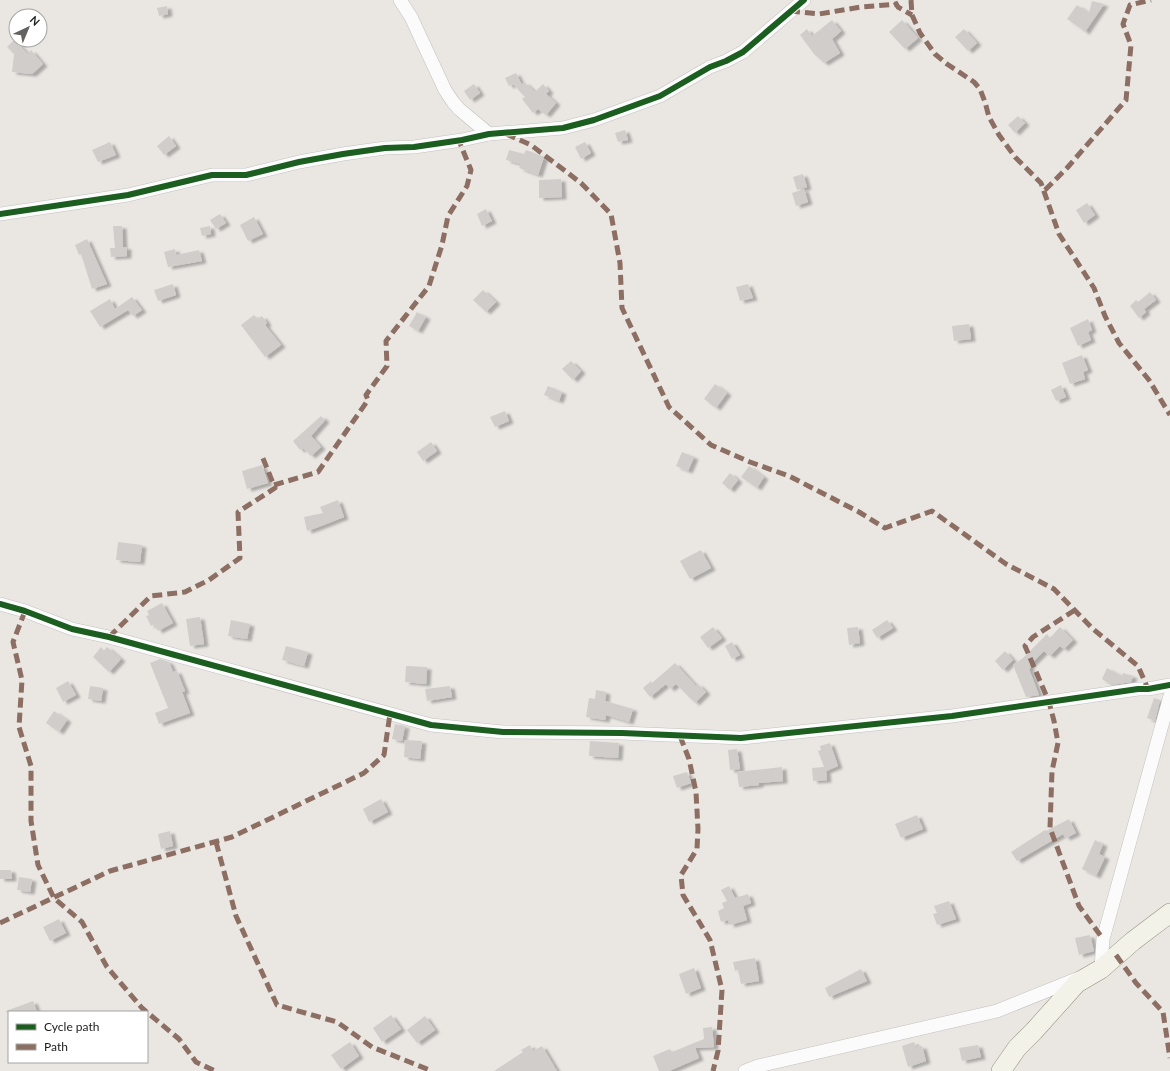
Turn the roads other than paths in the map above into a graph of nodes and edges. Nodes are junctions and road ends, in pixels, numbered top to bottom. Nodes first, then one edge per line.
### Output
1 (400, 0) edge
2 (804, 0) edge
3 (489, 134) junction
4 (0, 214) edge
5 (0, 604) edge
6 (1170, 685) edge
7 (1170, 696) edge
8 (1170, 913) edge
9 (1101, 969) junction
10 (745, 1071) edge
11 (1001, 1071) edge

1 - 3 street
2 - 3 street
3 - 4 street
5 - 6 street
7 - 9 street
8 - 9 main road
9 - 10 street
9 - 11 main road

